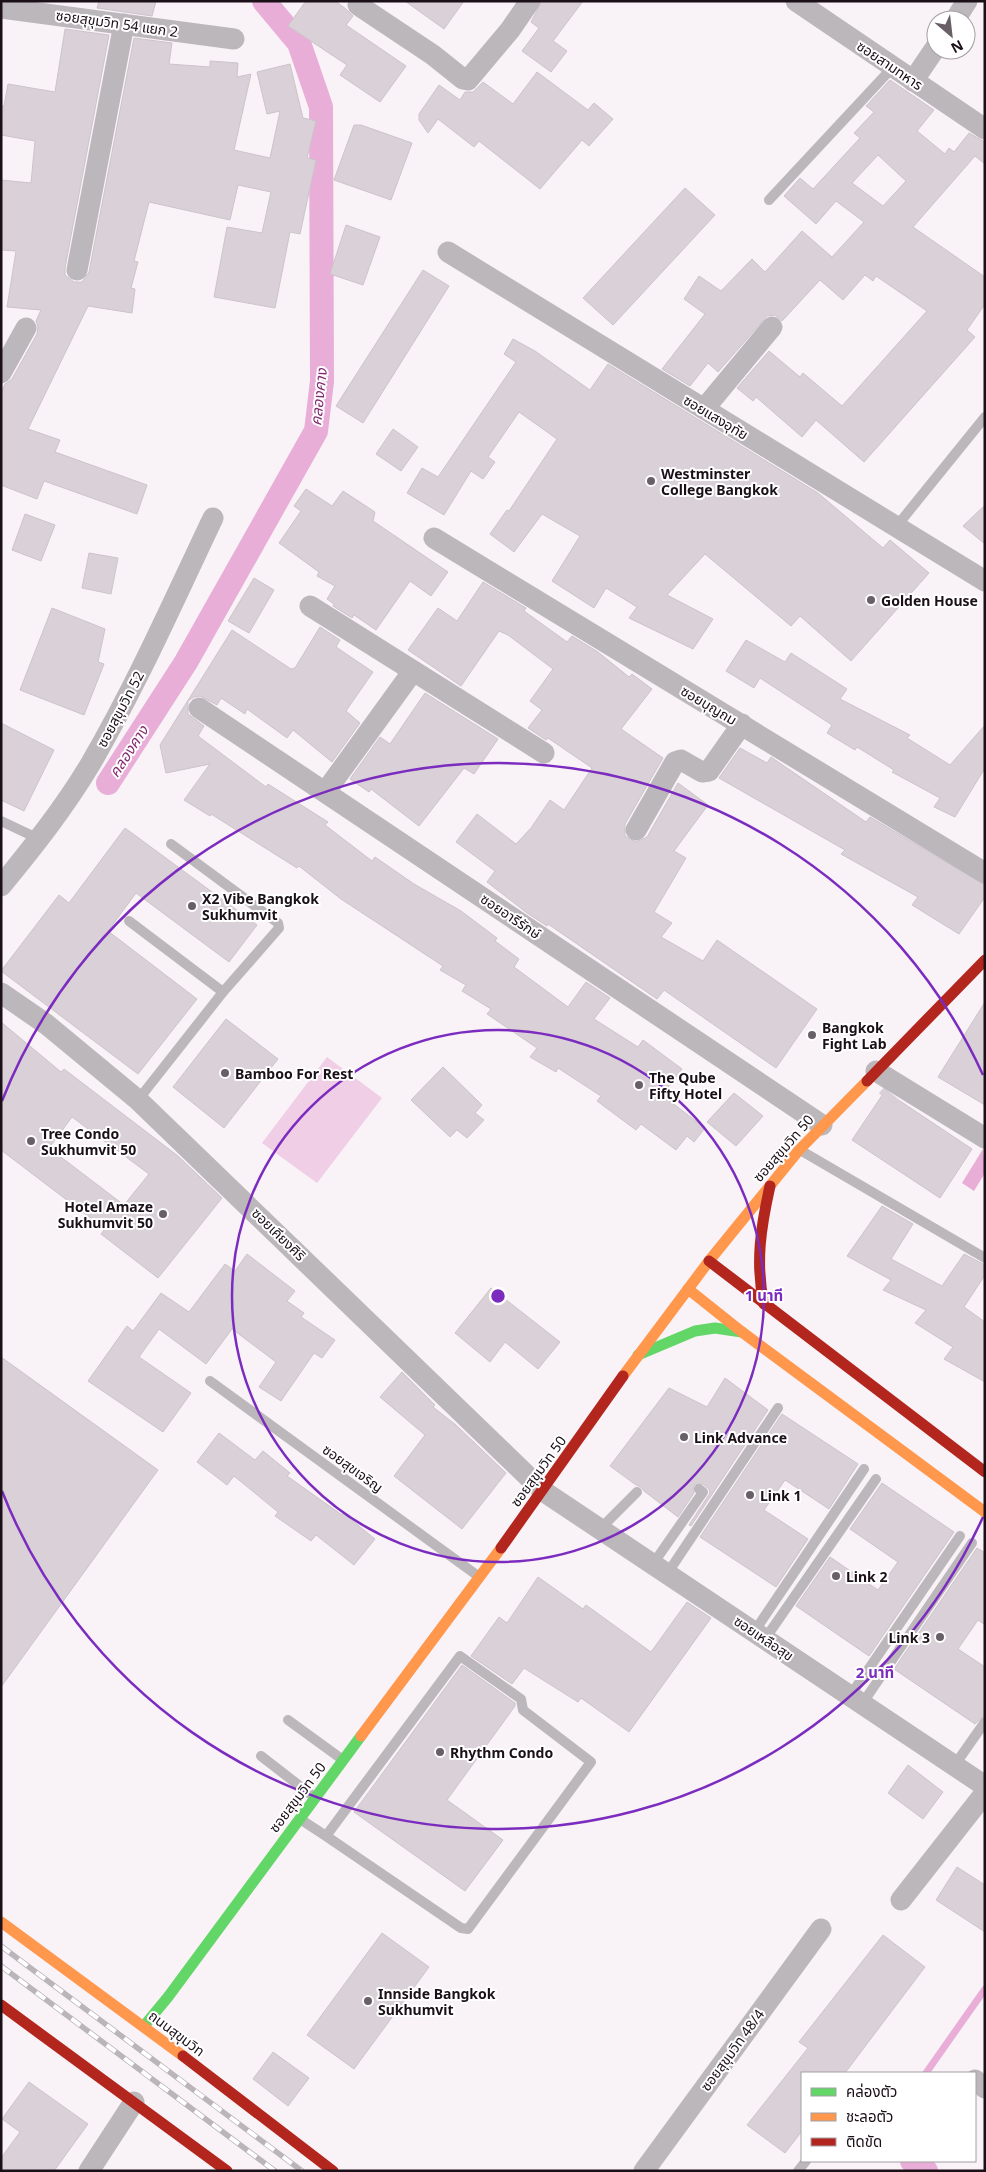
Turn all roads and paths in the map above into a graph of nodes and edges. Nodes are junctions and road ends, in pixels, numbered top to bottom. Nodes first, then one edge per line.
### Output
1 (530, 1) edge
2 (796, 1) edge
3 (358, 5) dead end
4 (2, 6) edge
5 (124, 24) junction
6 (234, 39) dead end
7 (927, 60) edge
8 (892, 67) junction
9 (913, 80) junction
10 (985, 130) edge
11 (769, 200) dead end
12 (448, 252) dead end
13 (77, 270) dead end
14 (26, 328) dead end
15 (772, 328) dead end
16 (1, 373) edge
17 (704, 409) junction
18 (985, 417) edge
19 (213, 518) dead end
20 (896, 527) junction
21 (434, 538) dead end
22 (985, 581) edge
23 (310, 606) dead end
24 (413, 671) junction
25 (199, 708) dead end
26 (742, 724) junction
27 (544, 753) dead end
28 (326, 791) junction
29 (1, 820) edge
30 (636, 830) dead end
31 (39, 839) junction
32 (171, 844) dead end
33 (985, 872) edge
34 (1, 886) edge
35 (129, 921) dead end
36 (985, 960) edge
37 (223, 992) junction
38 (1, 993) edge
39 (876, 1071) junction
40 (138, 1100) junction
41 (822, 1125) junction
42 (985, 1138) edge
43 (799, 1150) junction
44 (770, 1186) junction
45 (985, 1258) edge
46 (709, 1260) junction
47 (688, 1288) junction
48 (764, 1304) junction
49 (742, 1332) junction
50 (638, 1355) junction
51 (210, 1382) dead end
52 (778, 1408) dead end
53 (864, 1469) dead end
54 (985, 1472) edge
55 (876, 1479) dead end
56 (699, 1489) dead end
57 (543, 1491) junction
58 (636, 1492) dead end
59 (985, 1512) edge
60 (600, 1529) junction
61 (960, 1536) dead end
62 (972, 1543) dead end
63 (660, 1569) junction
64 (479, 1576) junction
65 (759, 1635) junction
66 (856, 1700) junction
67 (288, 1720) dead end
68 (985, 1722) edge
69 (261, 1756) dead end
70 (343, 1760) junction
71 (954, 1766) junction
72 (985, 1786) edge
73 (985, 1793) edge
74 (315, 1797) junction
75 (300, 1818) junction
76 (326, 1836) junction
77 (901, 1900) dead end
78 (1, 1922) edge
79 (821, 1929) dead end
80 (1, 2005) edge
81 (144, 2026) junction
82 (134, 2102) junction
83 (89, 2171) edge
84 (227, 2171) edge
85 (333, 2171) edge
86 (644, 2171) edge

1 - 3 street
2 - 8 street, ซอยสามทหาร
4 - 5 street, ซอยสุขุมวิท 54 แยก 2
5 - 6 street, ซอยสุขุมวิท 54 แยก 2
5 - 13 street
7 - 9 street
8 - 9 street, ซอยสามทหาร
8 - 11 lane
9 - 10 street, ซอยสามทหาร
12 - 17 street, ซอยแสงอุทัย
14 - 16 street
15 - 17 street
17 - 20 street, ซอยแสงอุทัย
18 - 20 lane
19 - 31 street, ซอยสุขุมวิท 52
20 - 22 street, ซอยแสงอุทัย
21 - 26 street, ซอยบุญถม
23 - 24 street
24 - 27 street
24 - 28 street
25 - 28 street, ซอยอารีรักษ์
26 - 30 street
26 - 33 street, ซอยบุญถม
28 - 41 street, ซอยอารีรักษ์
29 - 31 lane
31 - 34 street, ซอยสุขุมวิท 52
32 - 37 lane
35 - 37 lane
36 - 39 main road, ซอยสุขุมวิท 50
37 - 40 lane
38 - 40 street, ซอยเคียงศิริ
39 - 41 main road, ซอยสุขุมวิท 50
39 - 42 street
40 - 57 street, ซอยเคียงศิริ
41 - 43 main road, ซอยสุขุมวิท 50
43 - 44 main road, ซอยสุขุมวิท 50
43 - 45 lane
44 - 46 main road, ซอยสุขุมวิท 50
44 - 48 main road
46 - 47 main road, ซอยสุขุมวิท 50
46 - 48 main road
47 - 49 main road
47 - 50 main road, ซอยสุขุมวิท 50
48 - 54 main road
49 - 50 main road
49 - 59 main road
50 - 57 main road, ซอยสุขุมวิท 50
51 - 64 lane, ซอยสุขเจริญ
52 - 63 lane
53 - 65 lane
55 - 65 lane
56 - 63 lane
57 - 60 street, ซอยเหลือสุข
57 - 64 main road, ซอยสุขุมวิท 50
58 - 60 lane
60 - 63 street, ซอยเหลือสุข
61 - 66 lane
62 - 66 lane
63 - 65 street, ซอยเหลือสุข
64 - 70 main road, ซอยสุขุมวิท 50
65 - 66 street, ซอยเหลือสุข
66 - 71 street, ซอยเหลือสุข
67 - 70 lane
68 - 71 lane
69 - 74 lane
70 - 74 main road, ซอยสุขุมวิท 50
71 - 72 street, ซอยเหลือสุข
73 - 77 street
74 - 75 main road, ซอยสุขุมวิท 50
75 - 76 lane
75 - 81 main road, ซอยสุขุมวิท 50
76 - 76 lane
78 - 81 main road, ถนนสุขุมวิท
79 - 86 street, ซอยสุขุมวิท 48/4
80 - 82 main road
81 - 85 main road, ถนนสุขุมวิท
82 - 83 street
82 - 84 main road

